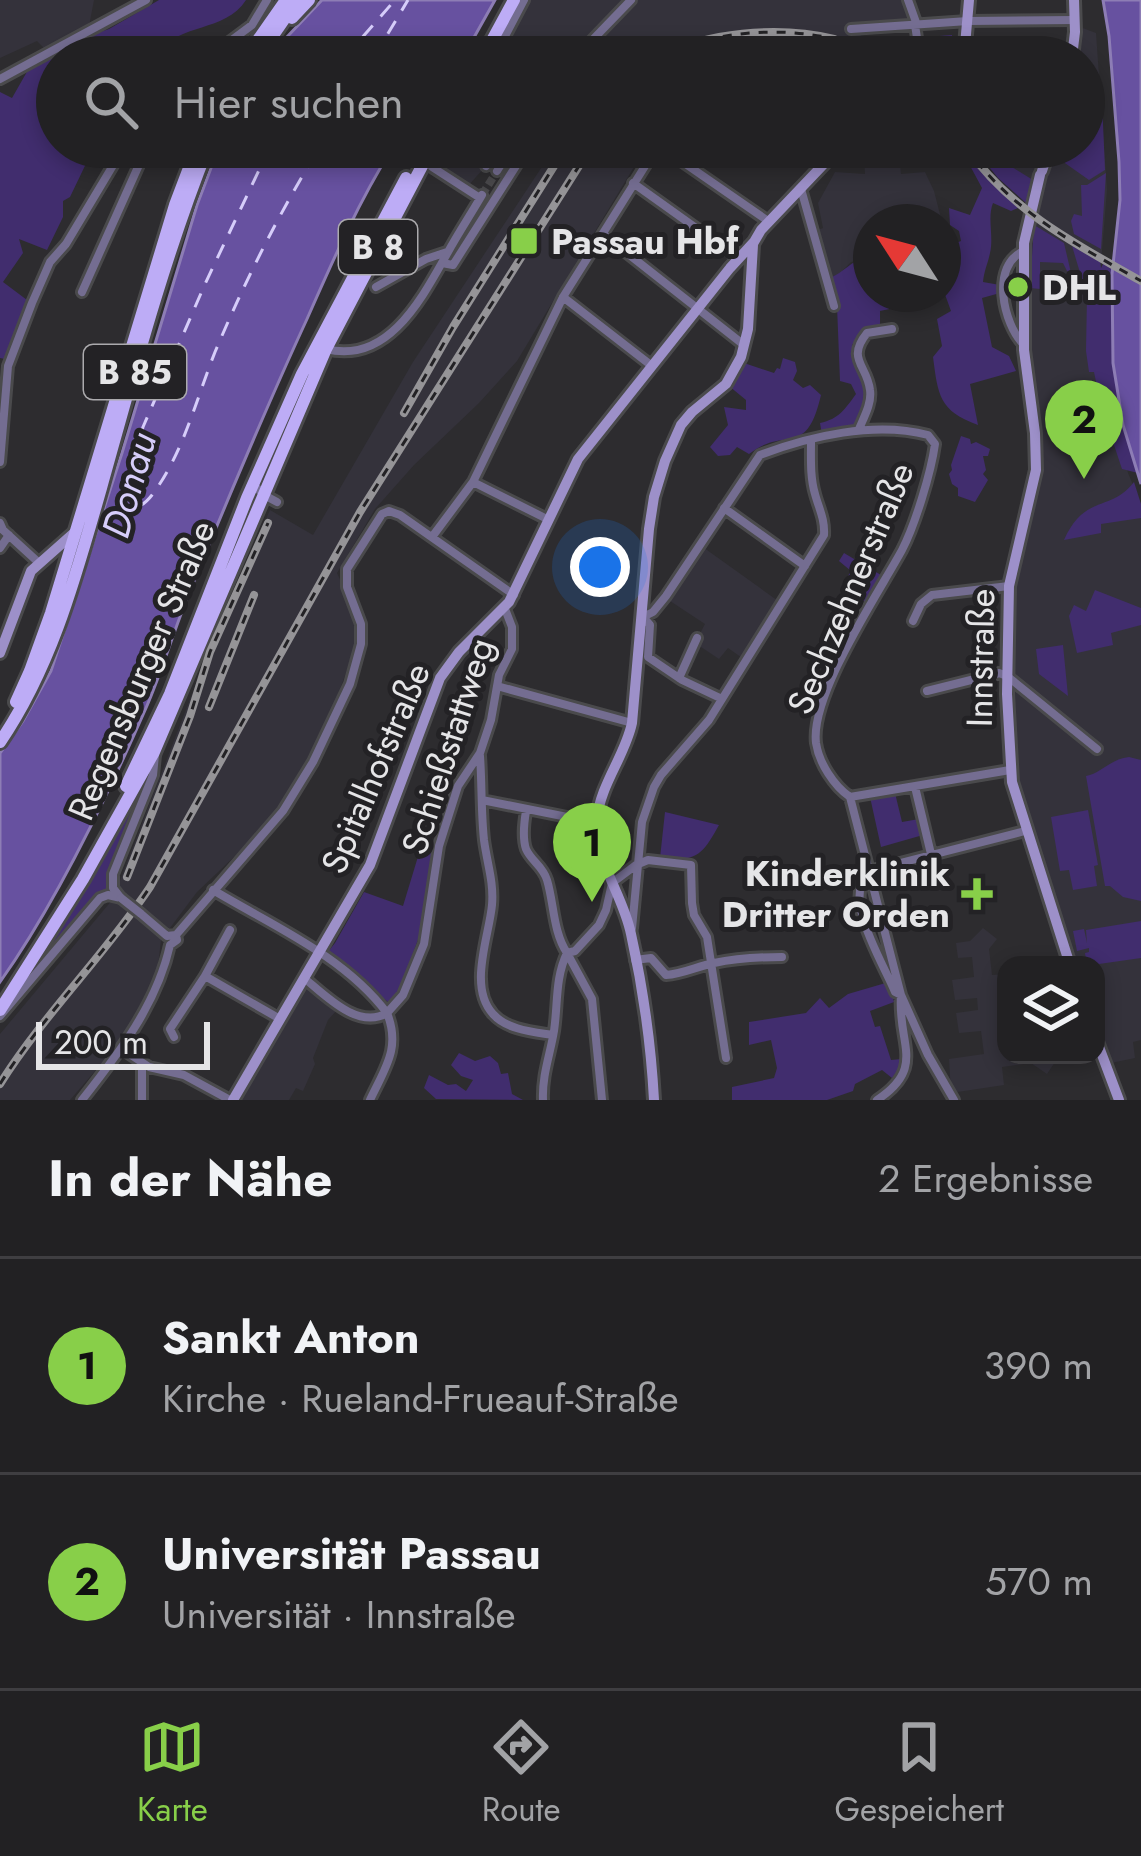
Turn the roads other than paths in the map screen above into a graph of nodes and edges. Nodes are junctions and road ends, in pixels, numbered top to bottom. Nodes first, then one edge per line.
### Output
1 (146, 0) edge
2 (267, 0) edge
3 (515, 0) edge
4 (631, 0) edge
5 (908, 0) edge
6 (968, 0) edge
7 (1074, 0) edge
8 (297, 1) edge
9 (1075, 20) junction
10 (968, 21) junction
11 (916, 25) junction
12 (851, 29) dead end
13 (270, 31) junction
14 (79, 36) edge
15 (238, 36) edge
16 (265, 36) edge
17 (268, 36) edge
18 (493, 36) edge
19 (504, 36) edge
20 (596, 36) edge
21 (917, 36) edge
22 (966, 36) edge
23 (1074, 36) edge
24 (36, 60) edge
25 (0, 79) edge
26 (112, 168) edge
27 (138, 168) edge
28 (189, 168) edge
29 (201, 168) edge
30 (419, 168) edge
31 (434, 168) edge
32 (498, 168) edge
33 (515, 168) edge
34 (644, 168) edge
35 (690, 168) edge
36 (820, 168) edge
37 (1043, 168) edge
38 (496, 171) tunnel mouth
39 (634, 183) junction
40 (801, 188) junction
41 (768, 221) junction
42 (604, 235) junction
43 (754, 242) junction
44 (1024, 250) junction
45 (448, 251) junction
46 (735, 261) junction
47 (442, 263) junction
48 (751, 271) junction
49 (376, 287) dead end
50 (82, 292) dead end
51 (563, 297) junction
52 (834, 306) dead end
53 (697, 309) junction
54 (892, 329) dead end
55 (1024, 345) junction
56 (745, 346) junction
57 (322, 347) junction
58 (652, 366) junction
59 (859, 429) junction
60 (811, 441) junction
61 (0, 462) edge
62 (472, 482) junction
63 (265, 494) junction
64 (724, 508) junction
65 (549, 520) junction
66 (0, 523) edge
67 (79, 528) junction
68 (9, 535) junction
69 (432, 537) junction
70 (0, 548) edge
71 (50, 553) junction
72 (75, 557) junction
73 (38, 562) junction
74 (806, 566) junction
75 (1009, 586) junction
76 (514, 595) junction
77 (505, 609) junction
78 (643, 617) junction
79 (913, 621) dead end
80 (697, 638) dead end
81 (0, 653) edge
82 (1007, 676) junction
83 (679, 678) junction
84 (497, 686) junction
85 (928, 691) dead end
86 (721, 698) junction
87 (632, 723) junction
88 (0, 729) edge
89 (152, 735) junction
90 (0, 742) edge
91 (1097, 749) dead end
92 (154, 752) junction
93 (480, 752) junction
94 (1010, 770) junction
95 (915, 787) junction
96 (850, 797) junction
97 (482, 800) junction
98 (526, 811) junction
99 (597, 823) junction
100 (1025, 831) junction
101 (931, 854) junction
102 (636, 865) junction
103 (869, 871) junction
104 (83, 879) junction
105 (612, 883) junction
106 (213, 890) junction
107 (122, 898) junction
108 (623, 908) junction
109 (606, 910) junction
110 (230, 930) dead end
111 (631, 931) junction
112 (170, 938) junction
113 (320, 952) junction
114 (567, 952) junction
115 (782, 956) dead end
116 (1067, 956) edge
117 (635, 960) junction
118 (712, 963) junction
119 (205, 976) junction
120 (304, 978) junction
121 (901, 995) junction
122 (0, 1013) edge
123 (387, 1013) junction
124 (280, 1019) junction
125 (554, 1035) junction
126 (174, 1037) dead end
127 (122, 1049) junction
128 (726, 1058) dead end
129 (142, 1063) junction
130 (1105, 1063) edge
131 (82, 1100) edge
132 (142, 1100) edge
133 (231, 1100) edge
134 (370, 1100) edge
135 (543, 1100) edge
136 (602, 1100) edge
137 (654, 1100) edge
138 (877, 1100) edge
139 (954, 1100) edge
140 (1119, 1100) edge

1 - 14 street
2 - 15 street
3 - 18 main road
3 - 19 street
4 - 20 street
5 - 11 street
6 - 10 street
7 - 9 street
8 - 13 main road
9 - 10 street
9 - 23 street
10 - 11 street
10 - 22 street
11 - 12 street
11 - 21 street
13 - 16 main road
13 - 17 main road
24 - 25 street
26 - 61 street
27 - 50 street
28 - 67 main road, B 85
29 - 72 main road, B 85
30 - 57 main road, Regensburger Straße / B 8
31 - 45 street
32 - 38 street
33 - 47 street
34 - 39 street
35 - 41 street
36 - 40 street, Spitalhofstraße
37 - 44 street, Innstraße
39 - 42 street
39 - 46 street
40 - 41 street, Spitalhofstraße
40 - 52 street
41 - 43 street, Spitalhofstraße
42 - 51 street
42 - 53 street
43 - 46 street, Spitalhofstraße
43 - 48 street
44 - 55 street, Innstraße
44 - 55 street, Innstraße
45 - 47 street
45 - 49 street
46 - 48 street
46 - 53 street, Spitalhofstraße
47 - 57 street
48 - 56 street
51 - 58 street
51 - 62 street
53 - 56 street
53 - 58 street, Spitalhofstraße
54 - 59 street
55 - 75 street, Innstraße
56 - 78 street
57 - 63 main road, Regensburger Straße / B 8
58 - 65 street, Spitalhofstraße
59 - 60 street, Sechzehnerstraße
59 - 96 street, Sechzehnerstraße
60 - 64 street, Sechzehnerstraße
60 - 74 street
62 - 65 street
62 - 69 street
63 - 89 main road, Regensburger Straße / B 8
63 - 92 main road, Regensburger Straße / B 8
64 - 74 street
64 - 78 street, Sechzehnerstraße
65 - 76 street, Spitalhofstraße
66 - 68 street
67 - 71 street
67 - 72 main road, B 85
68 - 70 street
68 - 73 street
69 - 76 street
69 - 106 street
71 - 72 street
71 - 73 street
72 - 88 main road, B 85
72 - 90 main road, B 85
73 - 81 street
74 - 86 street
75 - 79 street
75 - 82 street, Innstraße
76 - 77 street, Spitalhofstraße
77 - 84 street, Schießstattweg
77 - 113 street, Spitalhofstraße
78 - 83 street
78 - 87 street
80 - 83 street
82 - 85 street
82 - 91 street
82 - 94 street, Innstraße
83 - 86 street
84 - 87 street
84 - 93 street, Schießstattweg
86 - 102 street
87 - 99 street
89 - 92 main road, B 8
89 - 104 main road, Regensburger Straße / B 8
92 - 104 main road, Regensburger Straße / B 8
92 - 107 street, bridge
93 - 97 street
93 - 123 street, Schießstattweg
94 - 95 street
94 - 100 street, Innstraße
95 - 96 street
95 - 101 street
96 - 103 street, Sechzehnerstraße
97 - 98 street
97 - 125 street
98 - 99 street
98 - 114 street
99 - 105 street
100 - 101 street
100 - 116 street, Innstraße
101 - 103 street
102 - 105 street
102 - 111 street
102 - 118 street
103 - 121 street, Sechzehnerstraße
103 - 121 street, Sechzehnerstraße
104 - 122 main road, Regensburger Straße / B 8
105 - 108 street
105 - 109 street
106 - 112 street
106 - 113 street
107 - 112 street, bridge
107 - 122 street
108 - 109 street
108 - 111 street
109 - 114 street
110 - 119 street
111 - 117 street
112 - 127 street
113 - 120 street, Spitalhofstraße
113 - 123 street
114 - 125 street
114 - 136 street
115 - 118 street
117 - 118 street
117 - 137 street
118 - 128 street
119 - 124 street
119 - 126 street
120 - 123 street
120 - 124 street, Spitalhofstraße
121 - 138 street
121 - 139 street, Sechzehnerstraße
123 - 134 street, Schießstattweg
124 - 133 street, Spitalhofstraße
125 - 135 street
127 - 129 street
127 - 131 street
129 - 132 street
129 - 133 street
130 - 140 street

